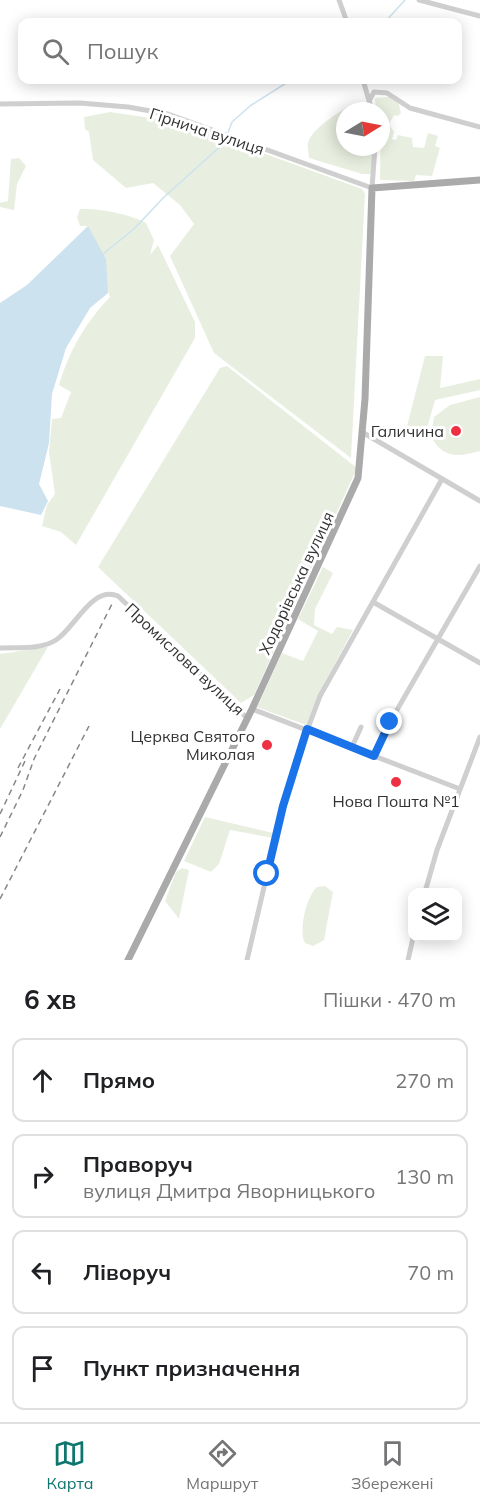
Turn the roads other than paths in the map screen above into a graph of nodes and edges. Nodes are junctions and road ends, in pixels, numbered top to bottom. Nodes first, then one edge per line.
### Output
1 (339, 0) edge
2 (419, 0) edge
3 (480, 16) edge
4 (346, 18) edge
5 (364, 84) edge
6 (369, 101) joint
7 (0, 104) edge
8 (480, 127) edge
9 (374, 156) edge
10 (480, 180) edge
11 (372, 188) junction
12 (362, 432) junction
13 (442, 479) junction
14 (480, 501) edge
15 (480, 566) edge
16 (372, 602) junction
17 (436, 639) junction
18 (0, 648) edge
19 (480, 663) edge
20 (252, 709) junction
21 (248, 718) junction
22 (361, 727) dead end
23 (307, 729) junction
24 (480, 737) edge
25 (352, 747) junction
26 (374, 756) junction
27 (460, 789) junction
28 (426, 888) edge
29 (412, 942) edge
30 (128, 960) edge
31 (247, 960) edge
32 (408, 960) edge

1 - 4 street
2 - 3 street
5 - 6 street
6 - 8 street
7 - 11 street, Гірнича вулиця
9 - 11 street
10 - 11 main road
11 - 12 main road, Ходорівська вулиця
12 - 13 street
12 - 20 main road, Ходорівська вулиця
13 - 14 street
13 - 16 street
15 - 17 street
16 - 17 street
16 - 23 street
17 - 19 street
17 - 26 street
18 - 21 street, Промислова вулиця
20 - 21 main road, Ходорівська вулиця
20 - 23 street
21 - 30 main road, Ходорівська вулиця
22 - 25 street
23 - 25 street
23 - 31 street
24 - 27 street
25 - 26 street
26 - 27 street
27 - 28 street
29 - 32 street

